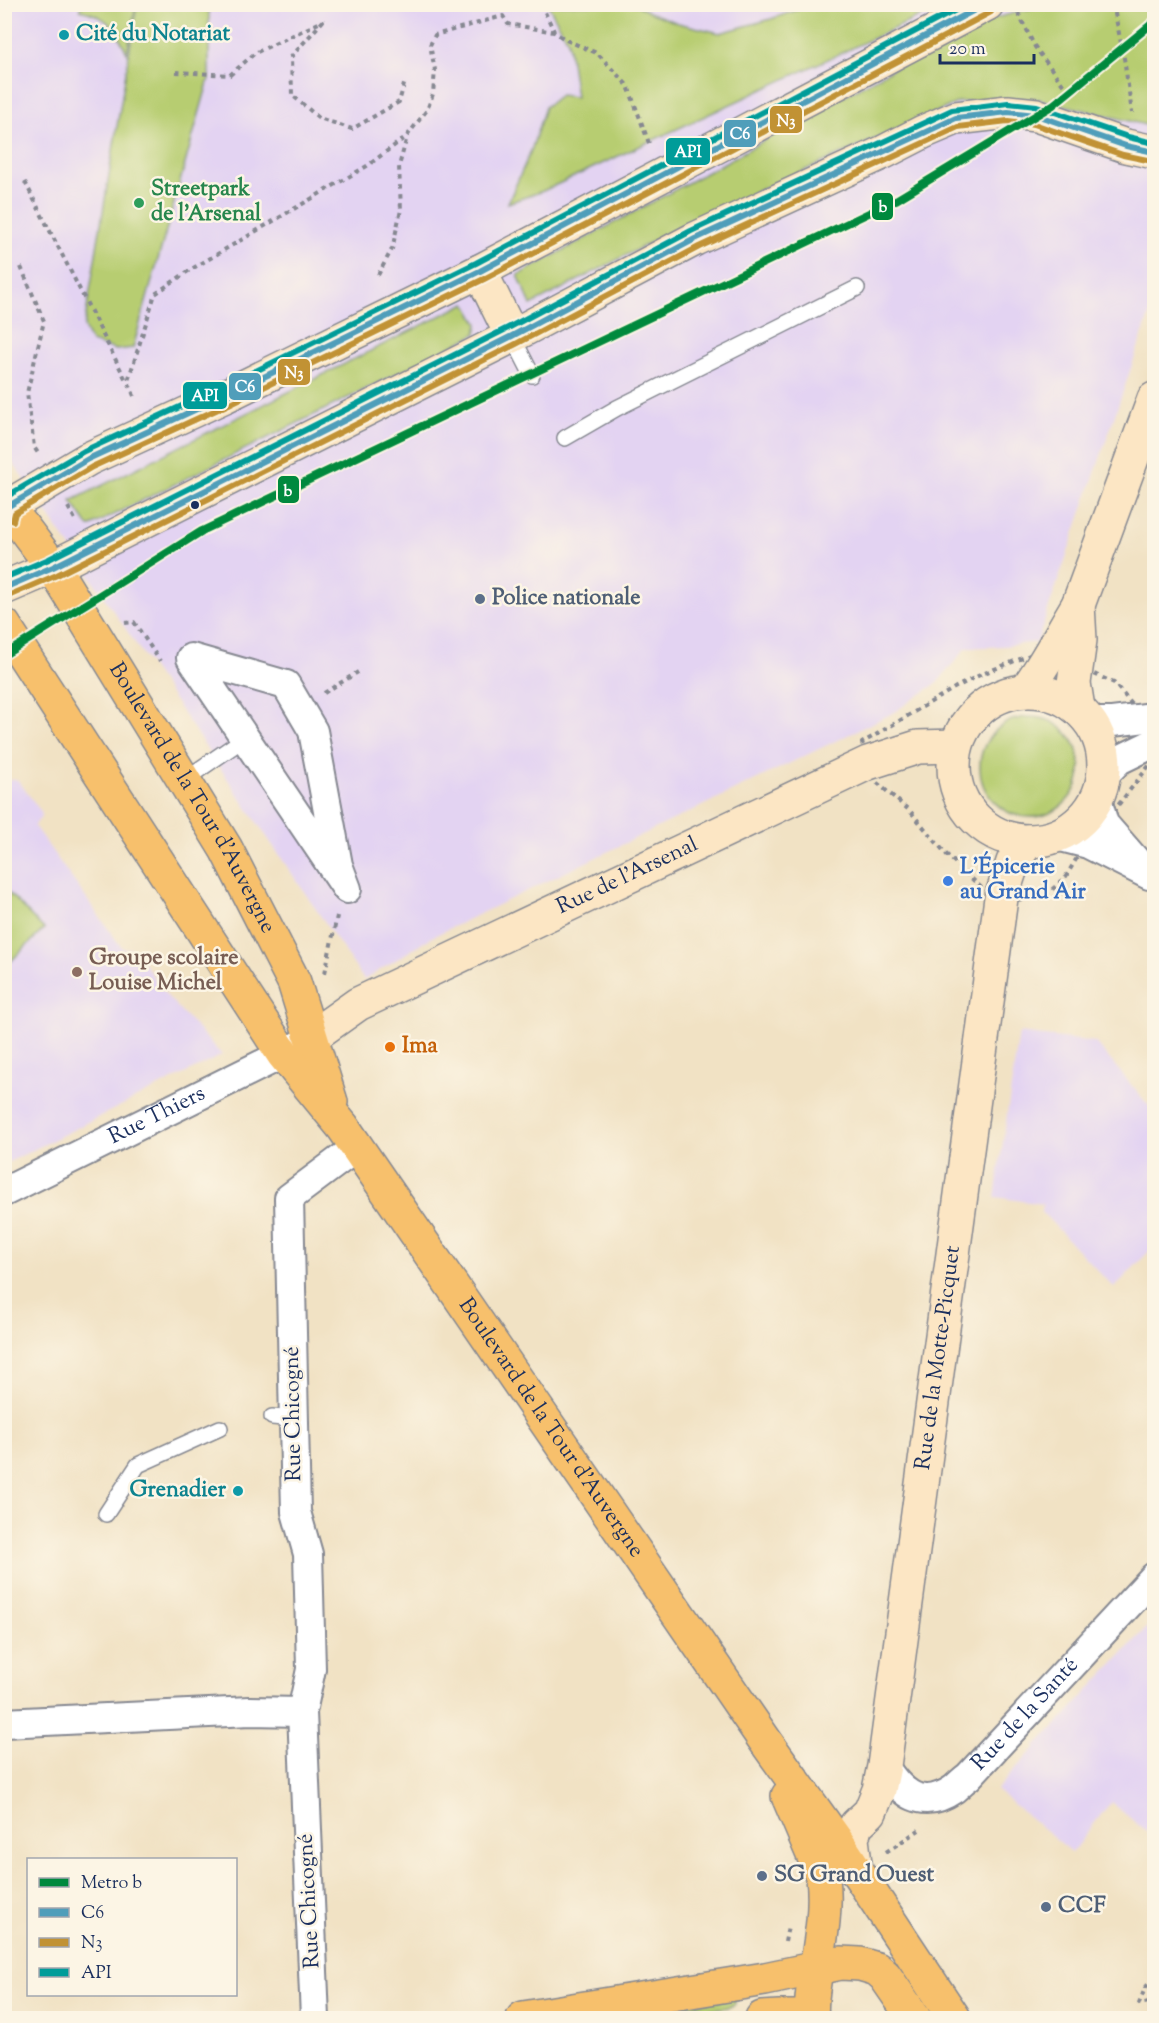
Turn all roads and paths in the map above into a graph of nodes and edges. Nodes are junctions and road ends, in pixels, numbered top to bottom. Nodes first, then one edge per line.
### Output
1 (541, 4) edge
2 (987, 4) edge
3 (1013, 4) edge
4 (1113, 4) edge
5 (554, 32) junction
6 (176, 72) dead end
7 (405, 81) dead end
8 (1132, 116) dead end
9 (1067, 125) junction
10 (407, 136) junction
11 (1155, 152) edge
12 (662, 175) junction
13 (25, 182) dead end
14 (21, 267) dead end
15 (480, 271) junction
16 (378, 275) dead end
17 (857, 288) dead end
18 (512, 336) junction
19 (532, 375) dead end
20 (1155, 399) edge
21 (565, 438) dead end
22 (34, 447) dead end
23 (6, 510) edge
24 (53, 567) junction
25 (4, 588) edge
26 (4, 625) edge
27 (90, 627) junction
28 (1063, 661) junction
29 (166, 669) dead end
30 (358, 672) dead end
31 (1025, 691) junction
32 (300, 707) junction
33 (1084, 715) junction
34 (1150, 731) edge
35 (245, 738) junction
36 (956, 746) junction
37 (868, 763) junction
38 (184, 780) junction
39 (1098, 811) junction
40 (1042, 839) junction
41 (1152, 877) edge
42 (1001, 898) junction
43 (331, 908) dead end
44 (323, 983) dead end
45 (310, 1038) junction
46 (283, 1054) junction
47 (334, 1116) junction
48 (357, 1147) junction
49 (4, 1192) edge
50 (220, 1428) dead end
51 (106, 1514) dead end
52 (1155, 1577) edge
53 (302, 1712) junction
54 (4, 1723) edge
55 (765, 1742) junction
56 (884, 1766) junction
57 (856, 1871) junction
58 (816, 1968) junction
59 (1155, 1978) edge
60 (1155, 2001) edge
61 (812, 2018) edge
62 (315, 2019) edge
63 (523, 2019) edge
64 (762, 2019) edge
65 (914, 2019) edge
66 (954, 2019) edge

1 - 5 path
2 - 12 street
3 - 9 path
4 - 8 path
5 - 10 path
5 - 12 path
6 - 7 path
9 - 11 street
9 - 18 street
10 - 13 path
10 - 16 path
12 - 15 street
14 - 22 path
15 - 18 street
15 - 23 street
17 - 21 lane
18 - 19 lane
18 - 24 street
20 - 28 street
23 - 24 main road, Boulevard de la Tour d'Auvergne
24 - 25 street
24 - 27 main road, Boulevard de la Tour d'Auvergne
26 - 46 main road, Boulevard de la Tour d'Auvergne
27 - 29 path
27 - 38 main road, Boulevard de la Tour d'Auvergne
28 - 31 street
28 - 33 street
28 - 34 path
28 - 37 path
30 - 32 path
31 - 33 street
31 - 36 street
32 - 35 street
32 - 35 street
33 - 34 street
33 - 39 street
34 - 39 street
34 - 39 path
35 - 38 lane
36 - 37 street, Rue de l'Arsenal
36 - 40 street
37 - 42 path
37 - 45 street, Rue de l'Arsenal
38 - 45 main road, Boulevard de la Tour d'Auvergne
39 - 40 street
39 - 40 street
39 - 41 street
39 - 42 path
40 - 42 street, Rue de la Motte-Picquet
42 - 56 street, Rue de la Motte-Picquet
43 - 44 path
45 - 46 street, Rue Thiers
45 - 47 main road, Boulevard de la Tour d'Auvergne
46 - 47 main road, Boulevard de la Tour d'Auvergne
46 - 49 street, Rue Thiers
47 - 48 main road, Boulevard de la Tour d'Auvergne
48 - 53 street, Rue Chicogné
48 - 55 main road, Boulevard de la Tour d'Auvergne
50 - 51 lane
52 - 56 street, Rue de la Santé
53 - 54 street
53 - 62 street, Rue Chicogné
55 - 57 main road, Boulevard de la Tour d'Auvergne
55 - 58 main road, Boulevard de la Tour d'Auvergne
56 - 57 street, Rue de la Motte-Picquet
57 - 66 main road, Boulevard de la Tour d'Auvergne
58 - 61 main road, Boulevard de la Tour d'Auvergne
58 - 63 main road
58 - 65 main road
59 - 60 path
61 - 64 main road

